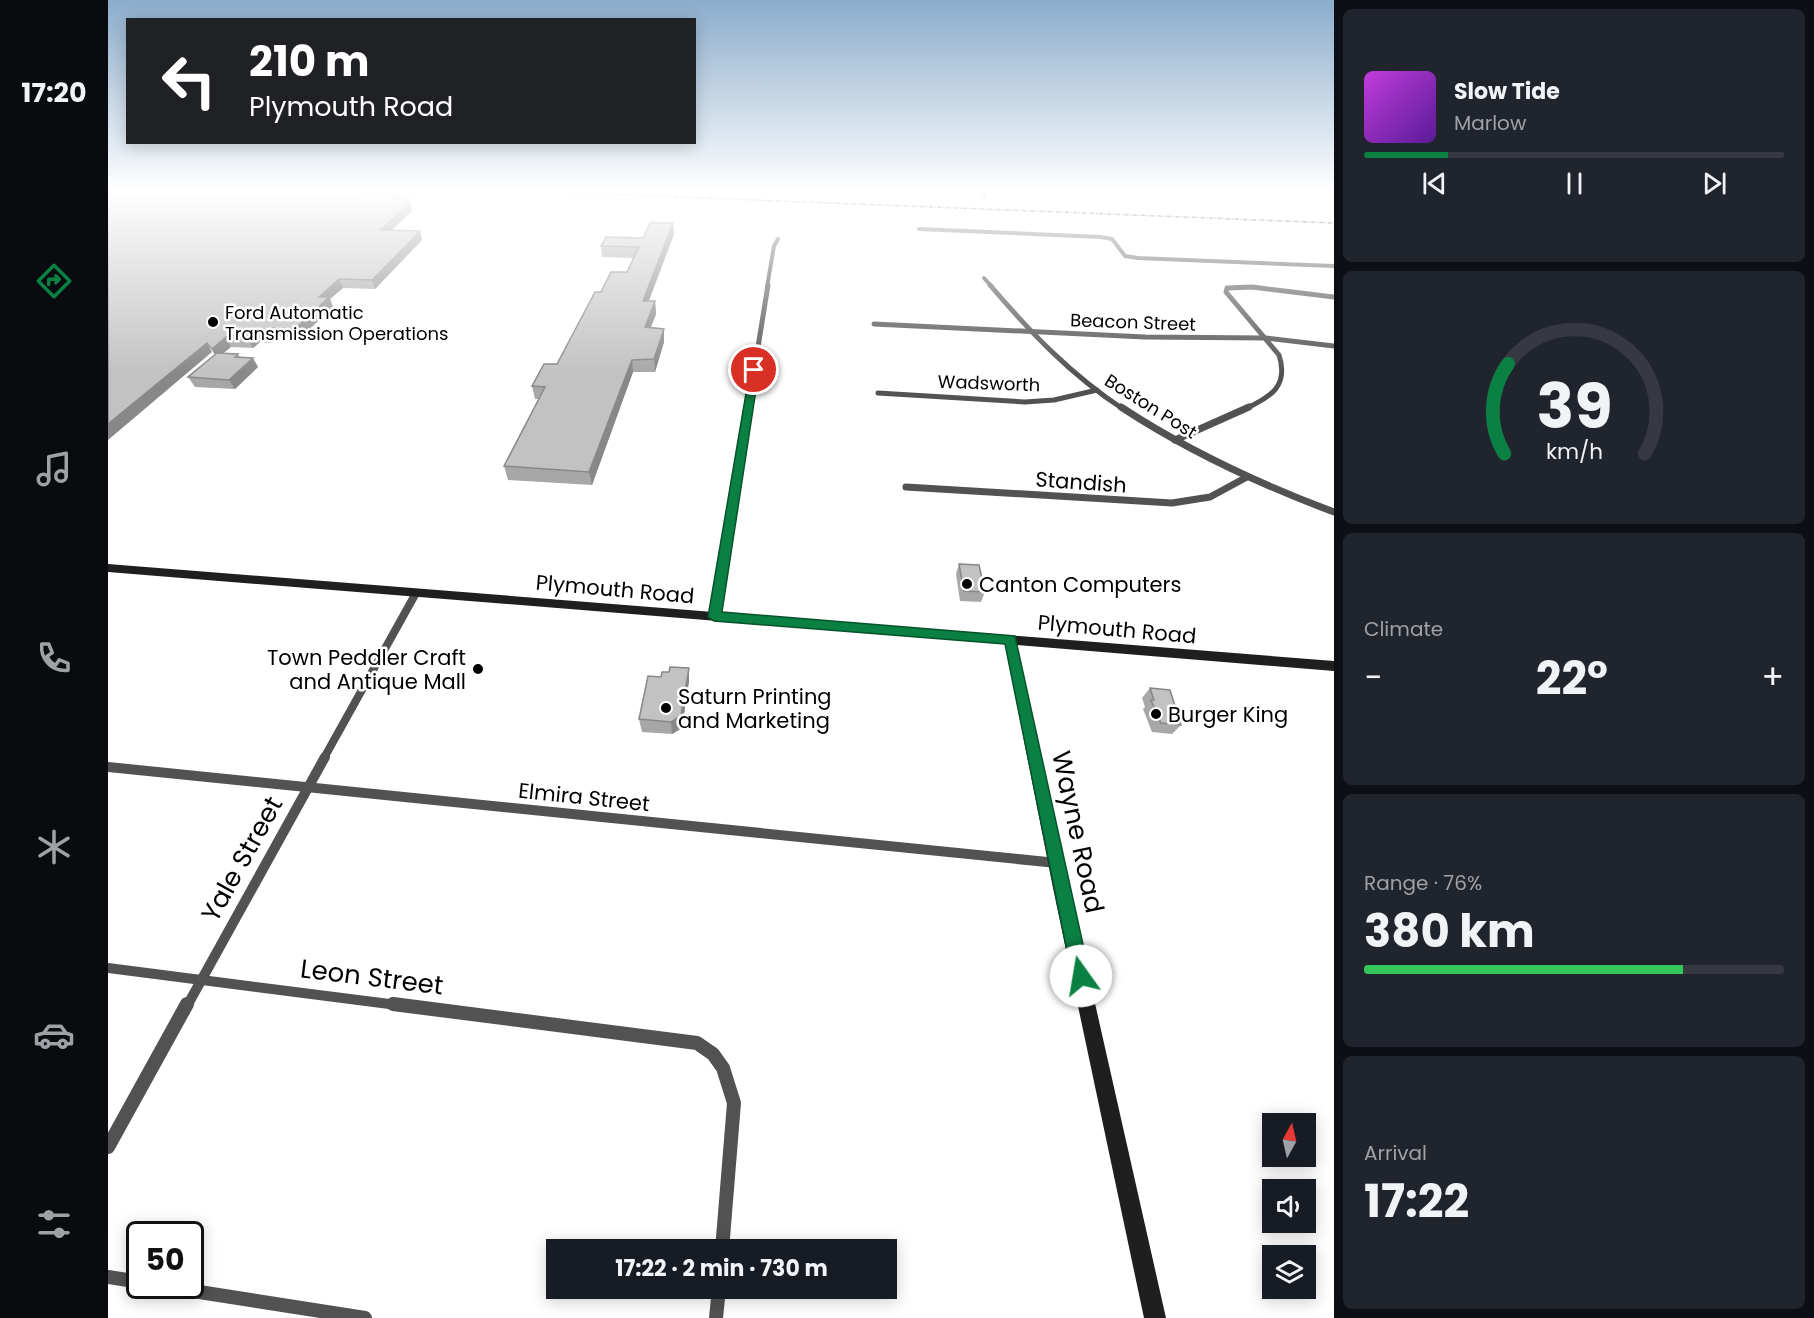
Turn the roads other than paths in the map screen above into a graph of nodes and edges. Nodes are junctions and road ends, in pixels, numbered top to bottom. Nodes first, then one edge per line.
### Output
1 (773, 252) edge
2 (1121, 252) edge
3 (1334, 266) edge
4 (984, 278) dead end
5 (1334, 297) edge
6 (874, 324) dead end
7 (1032, 332) junction
8 (1266, 338) junction
9 (1334, 346) edge
10 (1097, 390) junction
11 (878, 393) dead end
12 (1175, 440) junction
13 (1247, 477) junction
14 (906, 487) dead end
15 (1334, 512) edge
16 (108, 568) edge
17 (416, 593) junction
18 (714, 617) junction
19 (1010, 639) junction
20 (1334, 666) edge
21 (108, 767) edge
22 (308, 787) junction
23 (1057, 863) junction
24 (108, 968) edge
25 (202, 979) junction
26 (108, 1147) edge
27 (723, 1239) edge
28 (108, 1277) edge
29 (126, 1280) edge
30 (204, 1293) edge
31 (718, 1299) edge
32 (365, 1318) edge
33 (716, 1318) edge
34 (1155, 1318) edge

1 - 18 street
2 - 3 street
4 - 7 street, Boston Post
5 - 8 street
6 - 7 street, Beacon Street
7 - 8 street, Beacon Street
7 - 10 street, Boston Post
8 - 9 street, Beacon Street
8 - 12 street
10 - 11 street, Wadsworth
10 - 12 street, Boston Post
12 - 13 street, Boston Post
13 - 14 street, Standish
13 - 15 street, Boston Post
16 - 17 main road, Plymouth Road
17 - 18 main road, Plymouth Road
17 - 22 street, Yale Street
18 - 19 main road, Plymouth Road
19 - 20 main road, Plymouth Road
19 - 23 main road, Wayne Road
21 - 22 street, Elmira Street
22 - 23 street, Elmira Street
22 - 25 street, Yale Street
23 - 34 main road, Wayne Road
24 - 25 street, Leon Street
25 - 26 street, Yale Street
25 - 27 street, Leon Street
28 - 29 street
30 - 32 street
31 - 33 street

